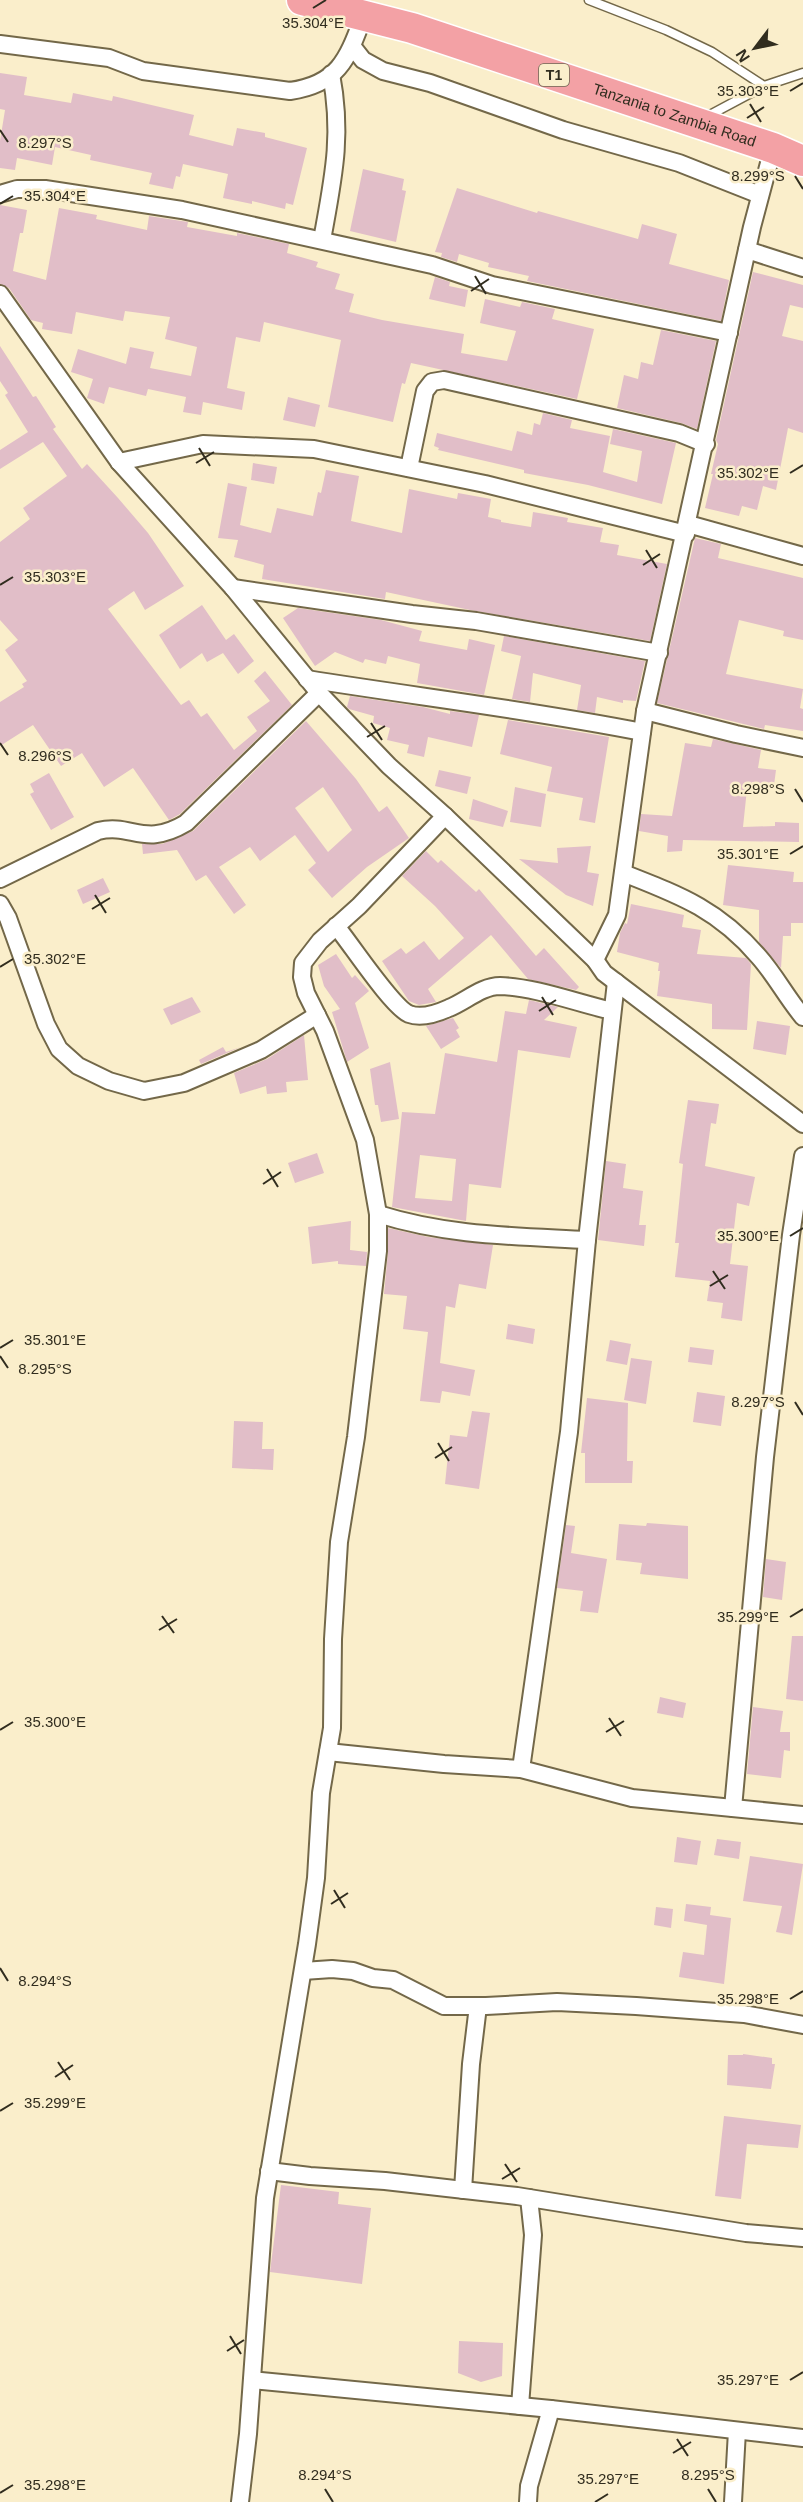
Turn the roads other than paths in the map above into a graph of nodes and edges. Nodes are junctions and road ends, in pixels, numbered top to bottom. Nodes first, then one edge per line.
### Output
1 (589, 0) edge
2 (319, 2) edge
3 (364, 15) junction
4 (0, 44) edge
5 (352, 46) junction
6 (803, 73) edge
7 (331, 74) junction
8 (764, 86) junction
9 (697, 123) junction
10 (773, 148) junction
11 (803, 161) edge
12 (0, 194) edge
13 (760, 195) junction
14 (322, 240) junction
15 (747, 250) junction
16 (803, 268) edge
17 (0, 294) edge
18 (729, 333) junction
19 (706, 444) junction
20 (119, 462) junction
21 (409, 468) junction
22 (687, 529) junction
23 (803, 556) edge
24 (233, 588) junction
25 (659, 653) junction
26 (307, 679) junction
27 (319, 693) junction
28 (645, 711) junction
29 (642, 732) junction
30 (803, 748) edge
31 (445, 816) junction
32 (622, 873) junction
33 (0, 879) edge
34 (0, 904) edge
35 (336, 926) junction
36 (595, 960) junction
37 (616, 981) junction
38 (612, 1011) junction
39 (317, 1015) junction
40 (803, 1017) edge
41 (803, 1124) edge
42 (803, 1156) edge
43 (378, 1214) junction
44 (587, 1240) junction
45 (328, 1752) junction
46 (521, 1769) junction
47 (733, 1808) junction
48 (803, 1815) edge
49 (303, 1971) junction
50 (478, 2006) junction
51 (803, 2025) edge
52 (269, 2171) junction
53 (463, 2190) junction
54 (529, 2198) junction
55 (803, 2238) edge
56 (252, 2380) junction
57 (520, 2406) junction
58 (551, 2409) junction
59 (737, 2430) junction
60 (803, 2438) edge
61 (240, 2502) edge
62 (528, 2502) edge
63 (733, 2502) edge

1 - 8 lane
2 - 3 highway, Tanzania to Zambia Road / T1
3 - 5 street
3 - 9 highway, Tanzania to Zambia Road / T1
4 - 7 street
5 - 7 street
5 - 13 street
6 - 8 lane
7 - 14 street
8 - 9 lane
9 - 10 highway, Tanzania to Zambia Road / T1
10 - 11 highway, Tanzania to Zambia Road / T1
10 - 13 street
12 - 14 street
13 - 15 street
14 - 18 street
15 - 16 street
15 - 18 street
17 - 20 street
18 - 19 street
19 - 21 street
19 - 22 street
20 - 21 street
20 - 24 street
21 - 22 street
22 - 23 street
22 - 25 street
24 - 25 street
24 - 26 street
25 - 28 street
26 - 27 street
26 - 29 street
27 - 31 street
27 - 33 street
28 - 29 street
28 - 30 street
29 - 32 street
31 - 35 street
31 - 36 street
32 - 36 street
32 - 40 street
34 - 39 street
35 - 38 street
35 - 39 street
36 - 37 street
37 - 38 street
37 - 41 street
38 - 44 street
39 - 43 street
42 - 47 street
43 - 44 street
43 - 45 street
44 - 46 street
45 - 46 street
45 - 49 street
46 - 47 street
47 - 48 street
49 - 50 street
49 - 52 street
50 - 51 street
50 - 53 street
52 - 53 street
52 - 56 street
53 - 54 street
54 - 55 street
54 - 57 street
56 - 57 street
56 - 61 street
57 - 58 street
58 - 59 street
58 - 62 street
59 - 60 street
59 - 63 street

